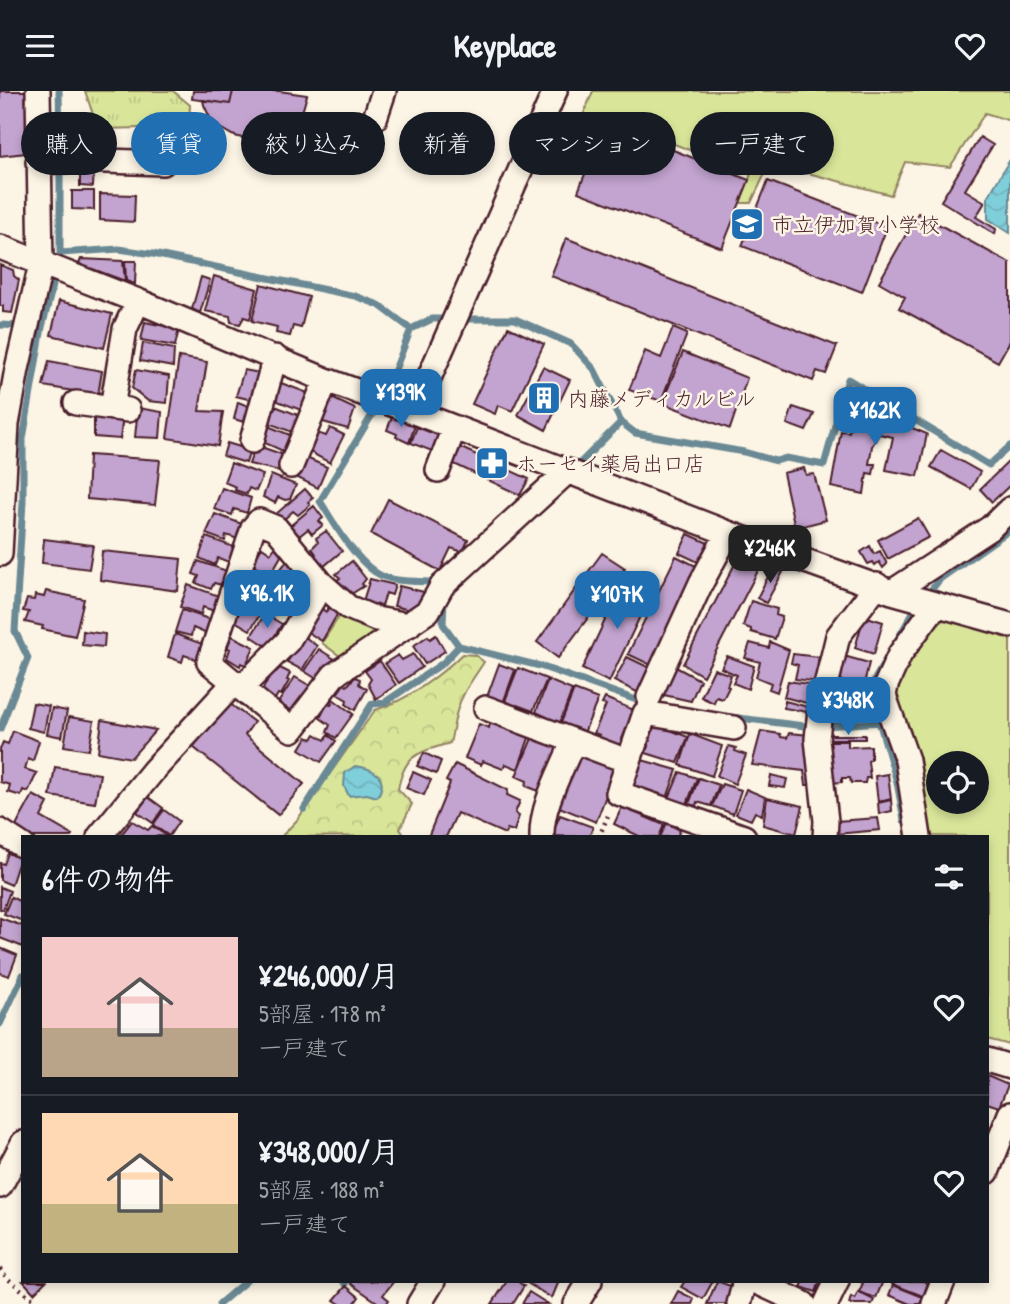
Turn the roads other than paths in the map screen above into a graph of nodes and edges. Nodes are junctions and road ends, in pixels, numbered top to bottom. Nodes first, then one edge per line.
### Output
1 (38, 91) edge
2 (384, 91) edge
3 (549, 94) edge
4 (38, 112) edge
5 (377, 112) edge
6 (38, 175) edge
7 (0, 247) edge
8 (41, 264) junction
9 (138, 301) junction
10 (275, 358) junction
11 (8, 369) edge
12 (326, 380) junction
13 (76, 403) dead end
14 (414, 412) junction
15 (454, 428) junction
16 (3, 433) edge
17 (252, 441) dead end
18 (291, 466) dead end
19 (438, 470) dead end
20 (568, 471) junction
21 (1010, 509) edge
22 (728, 533) junction
23 (0, 554) edge
24 (322, 584) junction
25 (884, 588) junction
26 (928, 602) junction
27 (409, 625) junction
28 (1010, 625) edge
29 (237, 685) junction
30 (649, 697) dead end
31 (486, 708) dead end
32 (734, 728) dead end
33 (573, 742) junction
34 (614, 756) dead end
35 (0, 831) edge
36 (101, 835) edge
37 (542, 835) edge
38 (738, 835) edge
39 (825, 835) edge
40 (919, 835) edge
41 (21, 845) edge
42 (989, 1061) edge
43 (1010, 1067) edge
44 (1010, 1114) edge
45 (21, 1147) edge
46 (989, 1167) edge
47 (0, 1186) edge
48 (432, 1283) edge
49 (745, 1283) edge
50 (766, 1283) edge
51 (836, 1283) edge
52 (942, 1283) edge
53 (419, 1304) edge
54 (739, 1304) edge
55 (804, 1304) edge
56 (826, 1304) edge
57 (934, 1304) edge

1 - 4 street
2 - 5 street
3 - 14 street
6 - 8 street
7 - 8 street
8 - 9 street
8 - 11 street
9 - 10 street
9 - 13 street
10 - 12 street
10 - 17 street
11 - 16 street
12 - 14 street
12 - 18 street
14 - 15 street
15 - 19 street
15 - 20 street
16 - 23 street
20 - 22 street
20 - 27 street
21 - 25 street
22 - 25 street
22 - 30 street
24 - 27 street
24 - 29 street
24 - 29 street
25 - 26 street
25 - 39 street
26 - 28 street
26 - 40 street
27 - 29 street
29 - 36 street
31 - 33 street
32 - 38 street
33 - 34 street
33 - 37 street
35 - 41 street
42 - 43 street
44 - 46 street
45 - 47 street
48 - 53 street
49 - 54 street
50 - 55 street
51 - 56 street
52 - 57 street

